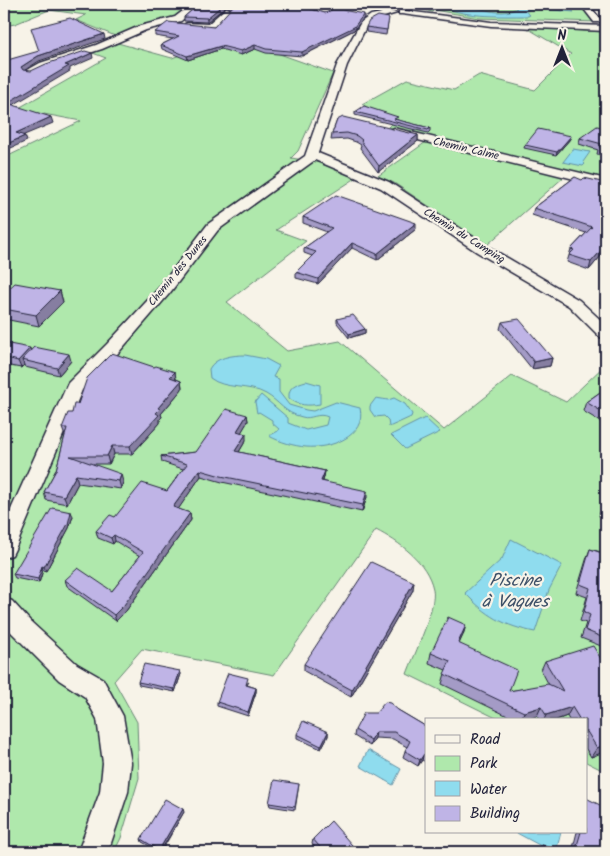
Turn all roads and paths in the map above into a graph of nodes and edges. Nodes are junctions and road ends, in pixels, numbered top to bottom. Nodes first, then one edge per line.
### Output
1 (196, 4) edge
2 (314, 4) edge
3 (331, 4) edge
4 (364, 4) edge
5 (584, 4) edge
6 (411, 5) edge
7 (229, 10) edge
8 (375, 10) edge
9 (402, 12) junction
10 (393, 13) joint
11 (597, 20) dead end
12 (467, 21) junction
13 (168, 22) junction
14 (606, 29) edge
15 (29, 72) edge
16 (384, 128) edge
17 (313, 155) junction
18 (606, 183) edge
19 (606, 334) edge
20 (4, 549) edge
21 (4, 608) edge
22 (93, 852) edge

1 - 13 street
2 - 8 street
3 - 4 street
5 - 11 street
6 - 9 street
6 - 12 street
7 - 13 street
8 - 10 street
8 - 17 street
9 - 10 street
9 - 12 street
12 - 14 street
13 - 15 street
16 - 18 street, Chemin Calme
17 - 19 street, Chemin du Camping
17 - 20 street, Chemin des Dunes
21 - 22 street

